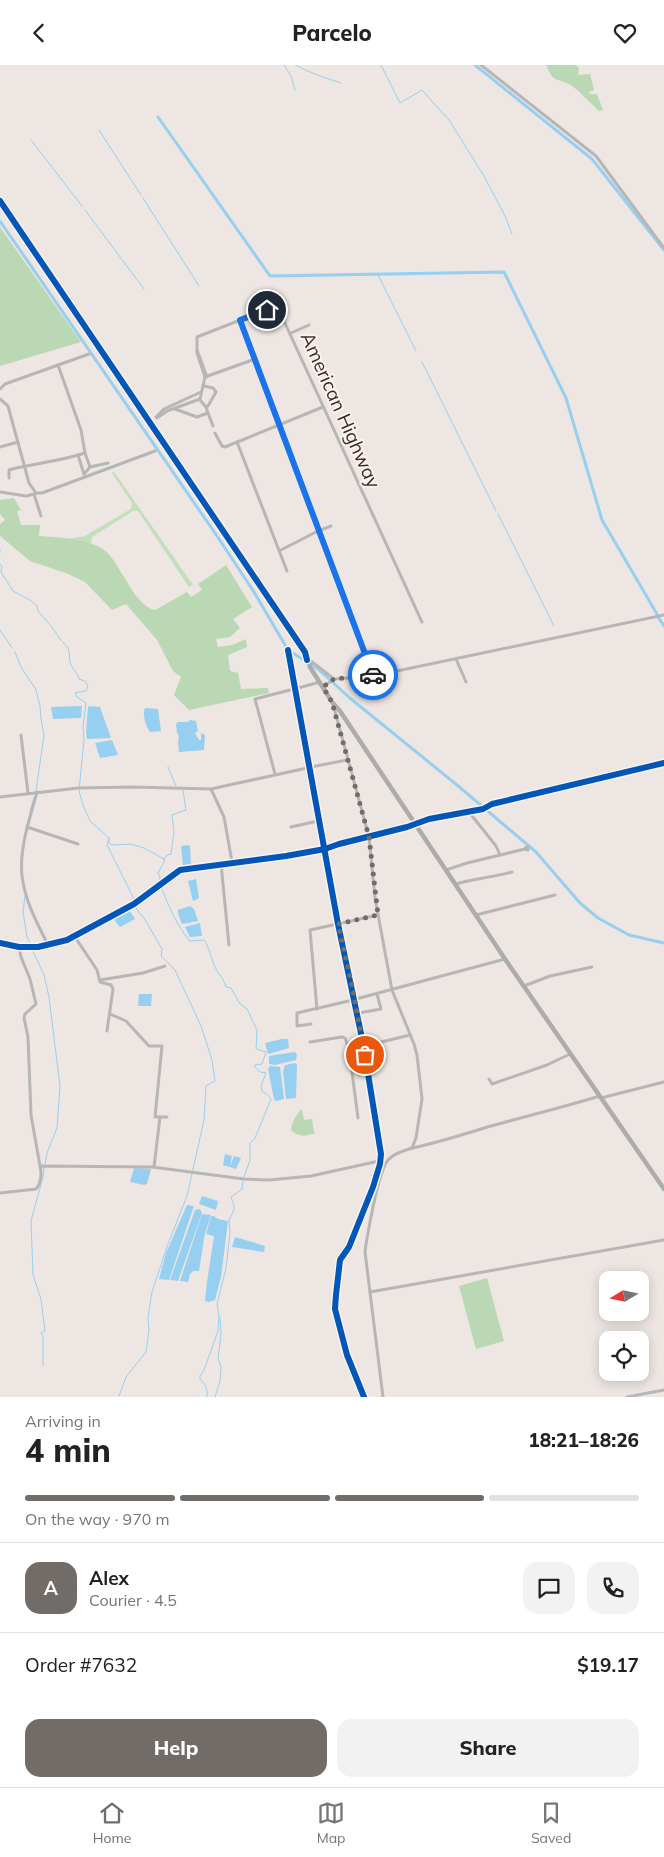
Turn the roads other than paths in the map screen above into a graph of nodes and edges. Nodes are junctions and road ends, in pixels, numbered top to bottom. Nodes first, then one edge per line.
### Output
1 (481, 65) edge
2 (0, 201) edge
3 (664, 248) edge
4 (240, 320) junction
5 (309, 325) dead end
6 (291, 333) junction
7 (88, 354) dead end
8 (255, 359) junction
9 (58, 365) junction
10 (206, 376) junction
11 (204, 386) junction
12 (0, 389) edge
13 (0, 399) edge
14 (200, 399) junction
15 (206, 407) junction
16 (323, 407) junction
17 (174, 409) junction
18 (208, 413) junction
19 (280, 425) junction
20 (213, 426) dead end
21 (215, 433) dead end
22 (18, 442) junction
23 (237, 442) junction
24 (0, 447) edge
25 (155, 451) dead end
26 (85, 453) junction
27 (78, 455) junction
28 (108, 463) dead end
29 (24, 466) junction
30 (90, 467) junction
31 (84, 475) junction
32 (9, 478) dead end
33 (0, 492) edge
34 (35, 494) junction
35 (41, 516) dead end
36 (331, 526) dead end
37 (318, 531) junction
38 (279, 551) junction
39 (287, 571) dead end
40 (664, 615) edge
41 (422, 622) dead end
42 (288, 650) dead end
43 (307, 659) junction
44 (456, 659) junction
45 (373, 676) junction
46 (331, 681) junction
47 (466, 682) dead end
48 (322, 684) junction
49 (332, 702) junction
50 (21, 735) dead end
51 (347, 760) junction
52 (664, 763) edge
53 (275, 774) junction
54 (211, 789) junction
55 (37, 792) junction
56 (28, 793) junction
57 (0, 797) edge
58 (469, 812) junction
59 (318, 821) junction
60 (415, 824) junction
61 (27, 827) junction
62 (291, 827) dead end
63 (369, 837) junction
64 (78, 844) dead end
65 (324, 849) junction
66 (525, 849) dead end
67 (500, 855) junction
68 (232, 862) junction
69 (221, 864) junction
70 (446, 870) junction
71 (512, 872) dead end
72 (455, 884) junction
73 (555, 895) dead end
74 (378, 915) junction
75 (476, 916) junction
76 (338, 924) junction
77 (74, 937) junction
78 (0, 943) edge
79 (48, 945) junction
80 (229, 945) dead end
81 (19, 947) junction
82 (505, 959) junction
83 (165, 966) dead end
84 (592, 967) dead end
85 (100, 980) junction
86 (524, 986) junction
87 (392, 990) junction
88 (377, 994) junction
89 (317, 1009) junction
90 (359, 1013) dead end
91 (110, 1014) junction
92 (311, 1023) dead end
93 (107, 1031) dead end
94 (410, 1035) junction
95 (310, 1042) dead end
96 (349, 1049) junction
97 (570, 1054) junction
98 (488, 1079) dead end
99 (664, 1083) edge
100 (601, 1097) junction
101 (160, 1117) junction
102 (167, 1117) dead end
103 (358, 1119) dead end
104 (412, 1148) junction
105 (381, 1162) junction
106 (40, 1166) junction
107 (154, 1167) junction
108 (664, 1189) edge
109 (0, 1193) edge
110 (664, 1240) edge
111 (370, 1292) junction
112 (664, 1390) edge
113 (364, 1397) edge
114 (384, 1397) edge
115 (627, 1397) edge

1 - 3 street
2 - 43 main road
4 - 6 street, American Highway
4 - 8 street
4 - 10 street, American Highway
5 - 6 street
6 - 16 street, American Highway
7 - 9 street
8 - 10 street
8 - 19 street
9 - 12 street
9 - 26 street
10 - 11 street, American Highway
11 - 14 street, American Highway
11 - 15 street
11 - 17 street
13 - 22 street
14 - 15 street
14 - 17 street
15 - 18 street
16 - 19 street
16 - 41 street, American Highway
17 - 18 street
18 - 20 street
19 - 23 street
19 - 37 street
21 - 23 street
22 - 24 street
22 - 29 street
23 - 38 street
25 - 31 street
26 - 27 street
26 - 30 street
27 - 29 street
27 - 31 street
28 - 30 street
29 - 32 street
29 - 34 street
30 - 31 street
31 - 34 street
33 - 34 street
34 - 35 street
36 - 37 street
37 - 38 street
37 - 45 street
38 - 39 street
40 - 44 street
42 - 59 street
43 - 46 street
43 - 48 main road
44 - 45 street
44 - 47 street
45 - 46 street
46 - 48 street
48 - 49 main road
48 - 53 street
49 - 51 street
49 - 60 main road
50 - 56 street
51 - 53 street
51 - 63 street
52 - 58 street
53 - 54 street
54 - 55 street
54 - 68 street
55 - 56 street
55 - 61 street
56 - 57 street
58 - 60 street
58 - 67 street
59 - 62 street
59 - 65 street
60 - 63 street
60 - 70 main road
61 - 64 street
61 - 79 street
63 - 65 street
63 - 74 street
65 - 68 street
65 - 76 street
66 - 67 street
67 - 70 street
68 - 69 street
69 - 77 street
69 - 80 street
70 - 72 main road
71 - 72 street
72 - 75 main road
73 - 75 street
74 - 76 street
74 - 87 street
75 - 82 main road
76 - 89 street
76 - 113 street
77 - 79 street
77 - 85 street
78 - 81 street
79 - 81 street
81 - 106 street
82 - 86 main road
82 - 87 street
83 - 85 street
84 - 86 street
85 - 91 street
86 - 97 main road
87 - 88 street
87 - 94 street
88 - 89 street
88 - 90 street
89 - 92 street
91 - 93 street
91 - 101 street
94 - 96 street
94 - 104 street
95 - 96 street
96 - 103 street
97 - 98 street
97 - 100 main road
99 - 100 street
100 - 104 street
100 - 108 main road
101 - 102 street
101 - 107 street
104 - 105 street
105 - 107 street
105 - 111 street
106 - 107 street
106 - 109 street
110 - 111 street
111 - 114 street
112 - 115 street

